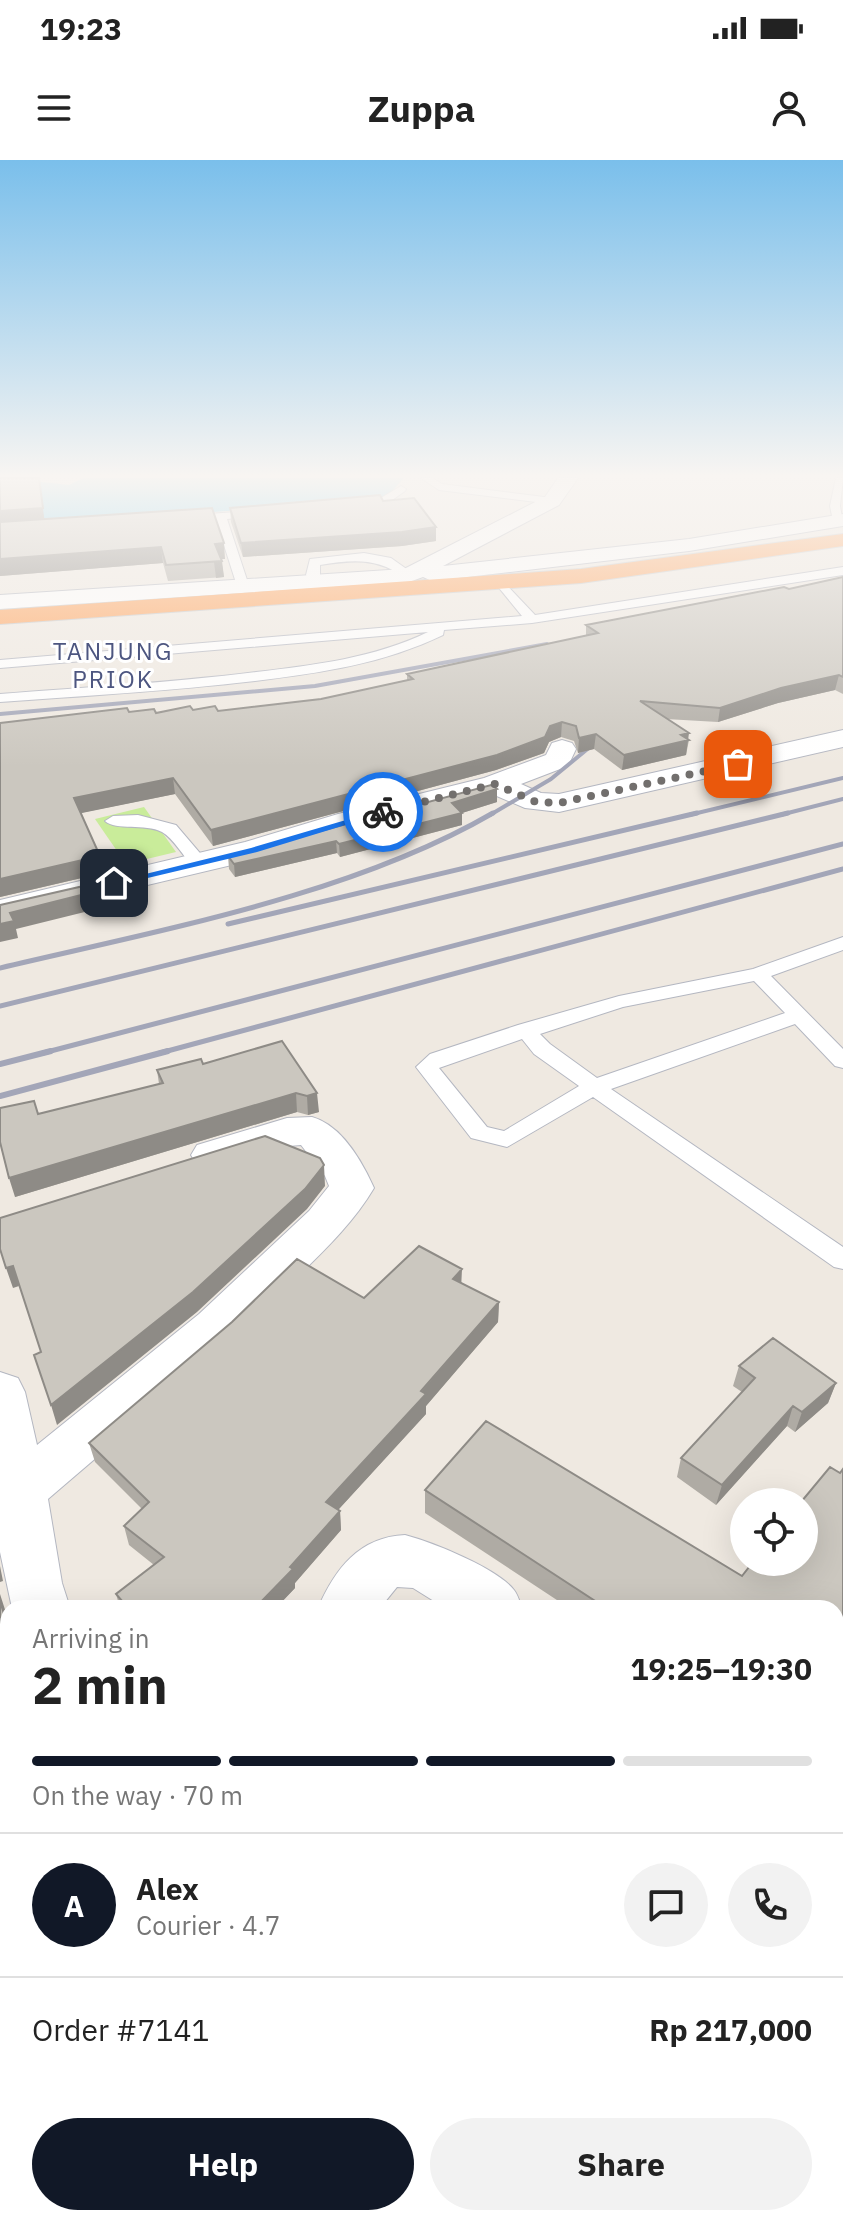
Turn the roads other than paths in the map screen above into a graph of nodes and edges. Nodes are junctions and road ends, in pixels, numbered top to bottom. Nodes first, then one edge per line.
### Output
1 (239, 574) edge
2 (415, 574) edge
3 (602, 574) edge
4 (655, 574) edge
5 (821, 574) edge
6 (409, 575) joint
7 (243, 586) junction
8 (504, 586) junction
9 (0, 602) edge
10 (0, 617) edge
11 (532, 619) junction
12 (0, 624) edge
13 (452, 625) junction
14 (0, 664) edge
15 (0, 698) edge
16 (843, 738) edge
17 (562, 749) dead end
18 (495, 784) junction
19 (113, 821) dead end
20 (199, 863) junction
21 (0, 910) edge
22 (843, 943) edge
23 (758, 974) junction
24 (797, 1016) junction
25 (525, 1029) junction
26 (843, 1061) edge
27 (594, 1087) junction
28 (166, 1169) edge
29 (843, 1260) edge
30 (0, 1392) edge
31 (19, 1491) junction
32 (25, 1595) edge
33 (353, 1600) edge
34 (481, 1600) edge

1 - 7 lane
2 - 6 street
3 - 8 highway
4 - 8 highway
5 - 11 lane
6 - 7 street
7 - 9 street
8 - 10 highway
8 - 11 lane
8 - 12 highway
11 - 13 lane
13 - 14 lane
13 - 15 lane
16 - 18 street
17 - 18 street
18 - 20 street
19 - 20 lane
20 - 21 street
22 - 23 lane
23 - 24 lane
23 - 25 lane
24 - 26 lane
24 - 27 lane
25 - 27 lane
25 - 27 lane
27 - 29 lane
28 - 31 street
30 - 31 street
31 - 32 street
33 - 34 street

